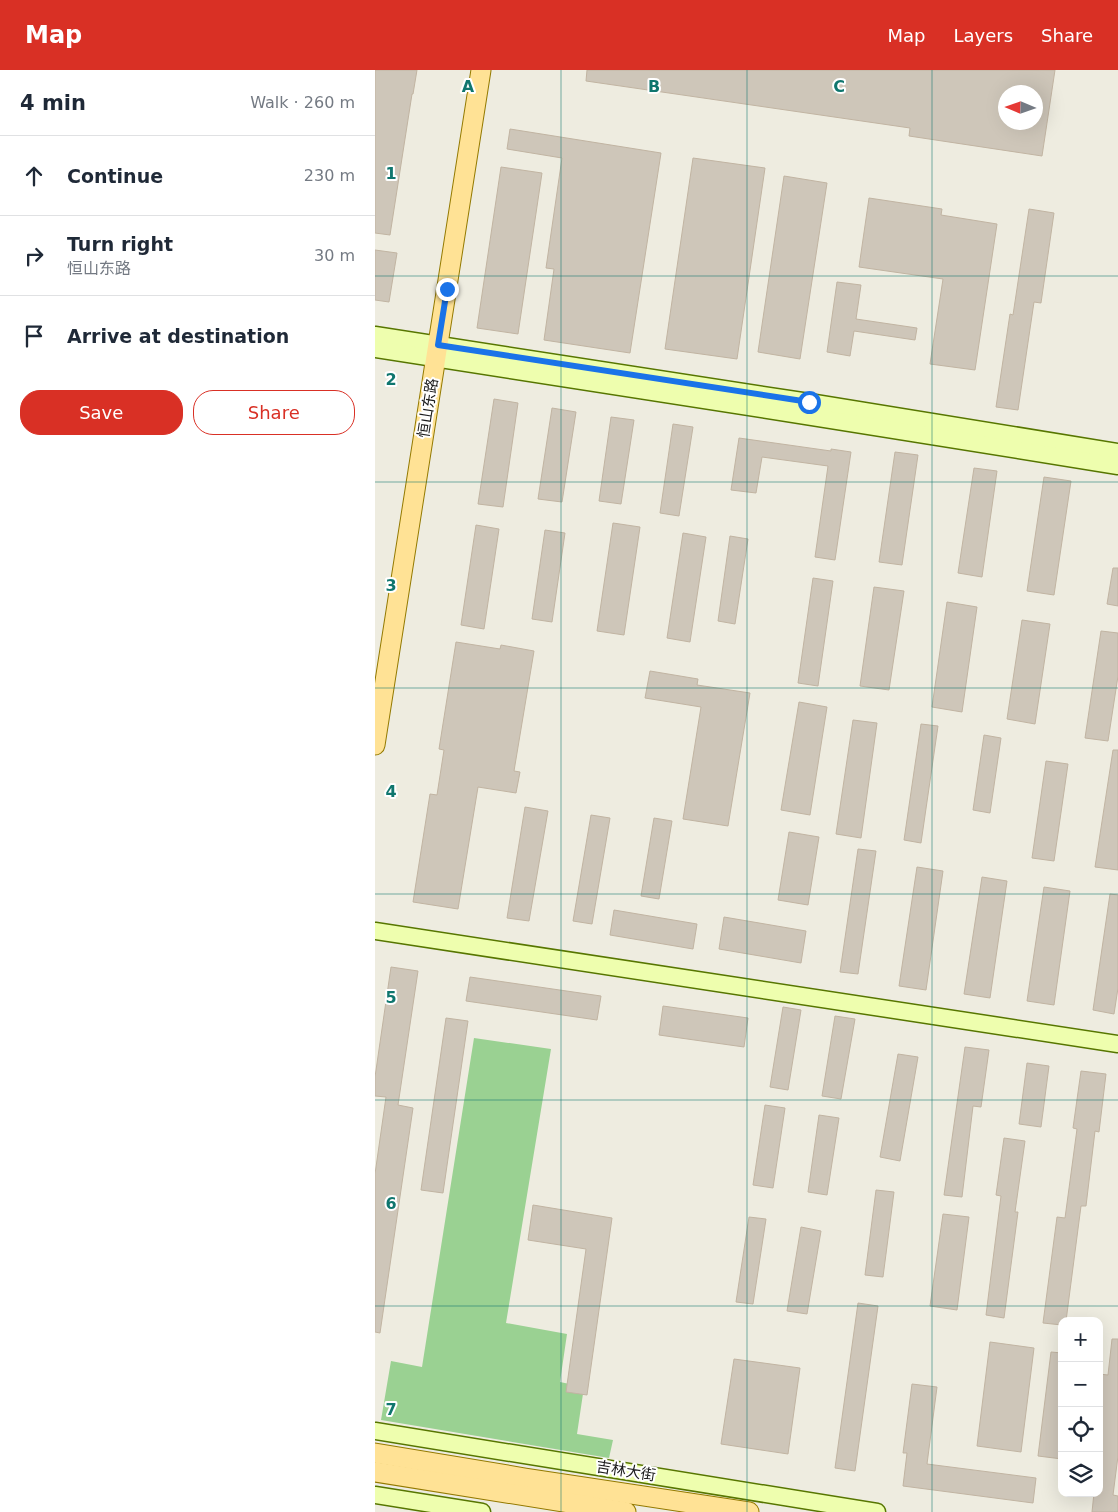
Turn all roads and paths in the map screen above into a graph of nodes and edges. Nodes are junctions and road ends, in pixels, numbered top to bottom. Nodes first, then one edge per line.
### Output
1 (471, 70) edge
2 (481, 70) edge
3 (375, 334) edge
4 (375, 349) edge
5 (433, 351) junction
6 (1118, 452) edge
7 (1118, 466) edge
8 (375, 689) edge
9 (375, 745) edge
10 (375, 931) edge
11 (1118, 1044) edge
12 (375, 1431) edge
13 (375, 1453) edge
14 (375, 1472) edge
15 (375, 1495) edge
16 (482, 1512) edge
17 (626, 1512) edge
18 (749, 1512) edge
19 (877, 1512) edge

1 - 5 main road, 恒山东路
2 - 5 main road, 恒山东路
3 - 5 street
4 - 5 street
5 - 6 street
5 - 7 street
5 - 8 main road, 恒山东路
5 - 9 main road, 恒山东路
10 - 11 street
12 - 19 street, 吉林大街
13 - 18 main road, 吉林大街
14 - 17 main road
15 - 16 street

